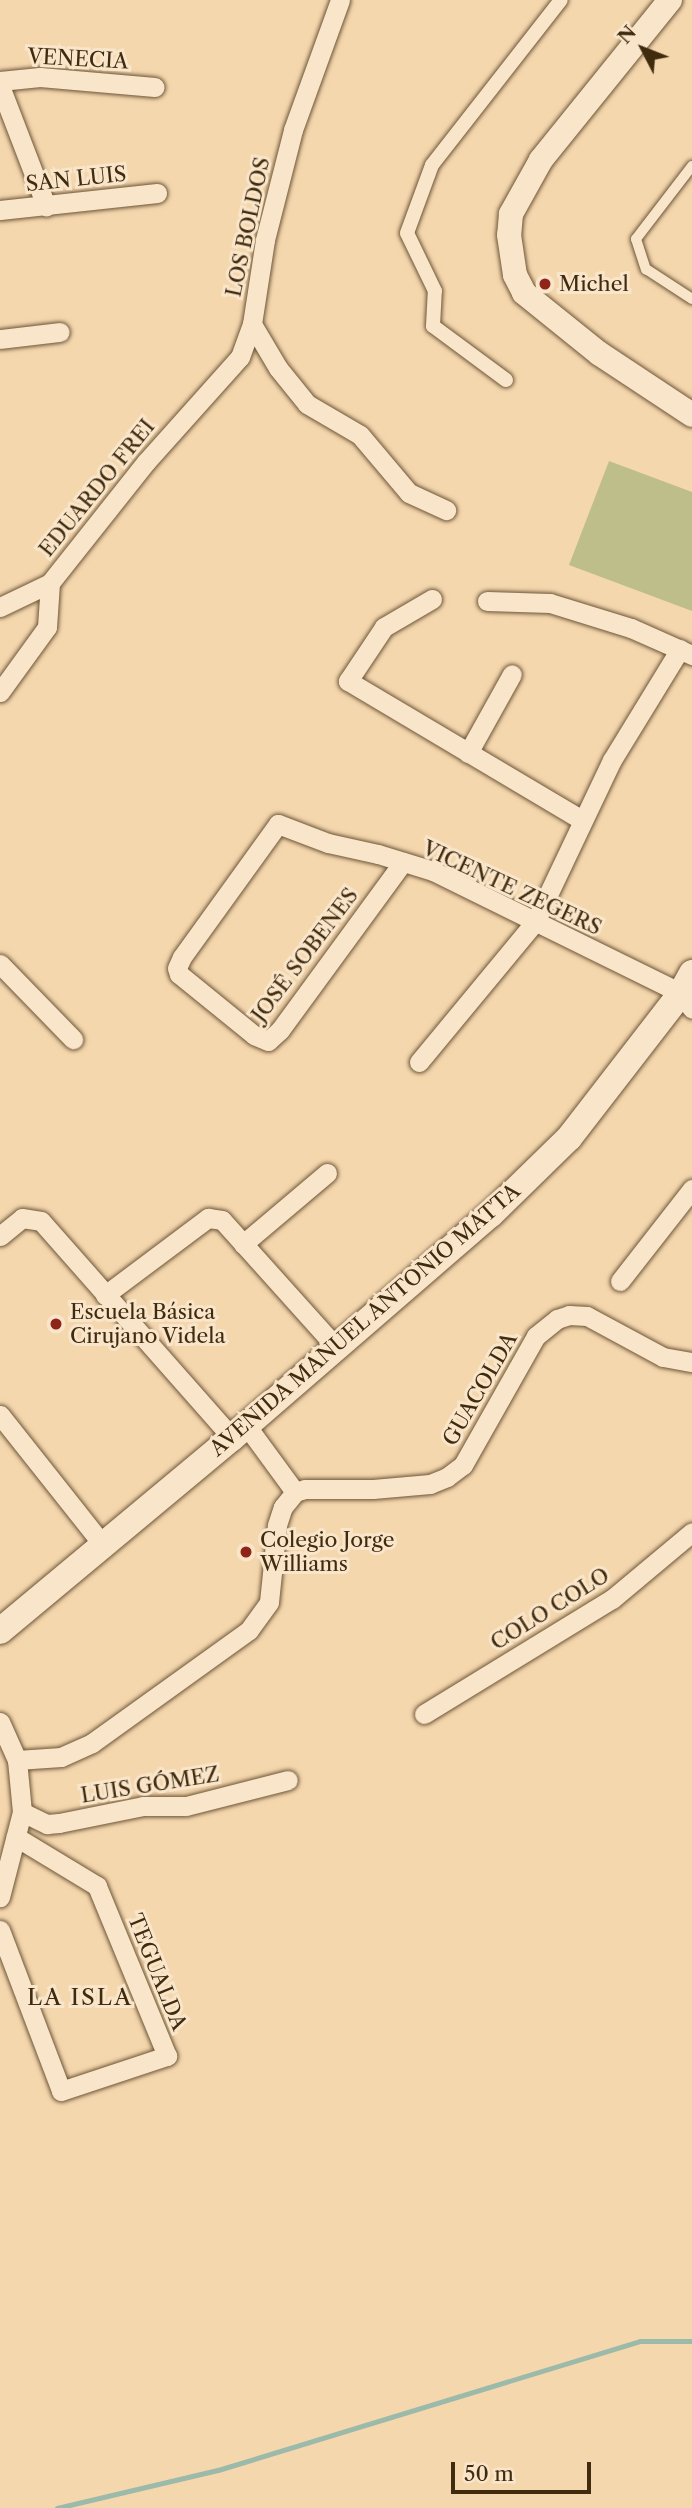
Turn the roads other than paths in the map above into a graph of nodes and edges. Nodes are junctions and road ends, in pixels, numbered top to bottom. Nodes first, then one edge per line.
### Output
1 (340, 0) edge
2 (561, 0) edge
3 (670, 0) edge
4 (0, 83) edge
5 (155, 87) dead end
6 (692, 166) edge
7 (157, 193) dead end
8 (46, 206) junction
9 (0, 209) edge
10 (692, 299) edge
11 (252, 324) junction
12 (60, 332) dead end
13 (0, 339) edge
14 (506, 380) dead end
15 (692, 415) edge
16 (446, 510) dead end
17 (50, 583) junction
18 (432, 599) dead end
19 (487, 601) dead end
20 (0, 607) edge
21 (686, 652) edge
22 (512, 674) dead end
23 (0, 692) edge
24 (468, 753) junction
25 (582, 820) junction
26 (278, 824) joint
27 (403, 862) junction
28 (535, 922) junction
29 (0, 964) edge
30 (688, 992) edge
31 (73, 1039) dead end
32 (419, 1062) dead end
33 (327, 1172) dead end
34 (692, 1189) edge
35 (0, 1236) edge
36 (243, 1244) junction
37 (620, 1281) dead end
38 (105, 1295) junction
39 (336, 1347) junction
40 (692, 1362) edge
41 (0, 1415) edge
42 (239, 1432) junction
43 (295, 1492) junction
44 (692, 1532) edge
45 (103, 1545) junction
46 (0, 1631) edge
47 (424, 1714) dead end
48 (0, 1722) edge
49 (17, 1760) junction
50 (288, 1780) dead end
51 (22, 1812) junction
52 (16, 1837) junction
53 (0, 1897) edge
54 (0, 1930) edge

1 - 11 street, LOS BOLDOS
2 - 14 street
3 - 15 street
4 - 5 street, VENECIA
4 - 8 street
6 - 10 lane
7 - 8 street, SAN LUIS
8 - 9 street, SAN LUIS
11 - 16 street, LOS BOLDOS
11 - 17 street, EDUARDO FREI
12 - 13 street
17 - 20 street
17 - 23 street, EDUARDO FREI
18 - 24 street
19 - 21 street
21 - 25 street
22 - 24 street
24 - 25 street
25 - 28 street
26 - 27 street, VICENTE ZEGERS
26 - 27 street, JOSÉ SOBENES
27 - 28 street, VICENTE ZEGERS
28 - 30 street, VICENTE ZEGERS
28 - 32 street
29 - 31 street
30 - 39 main road, AVENIDA MANUEL ANTONIO MATTA
33 - 36 street
34 - 37 street
35 - 38 street
36 - 38 street
36 - 39 street
38 - 42 street
39 - 42 main road, AVENIDA MANUEL ANTONIO MATTA
40 - 43 street, GUACOLDA
41 - 45 street
42 - 43 street
42 - 45 main road, AVENIDA MANUEL ANTONIO MATTA
43 - 49 street
44 - 47 street, COLO COLO
45 - 46 main road, AVENIDA MANUEL ANTONIO MATTA
48 - 49 street
49 - 51 street
50 - 51 street, LUIS GÓMEZ
51 - 52 street
52 - 53 street
52 - 54 street, TEGUALDA

